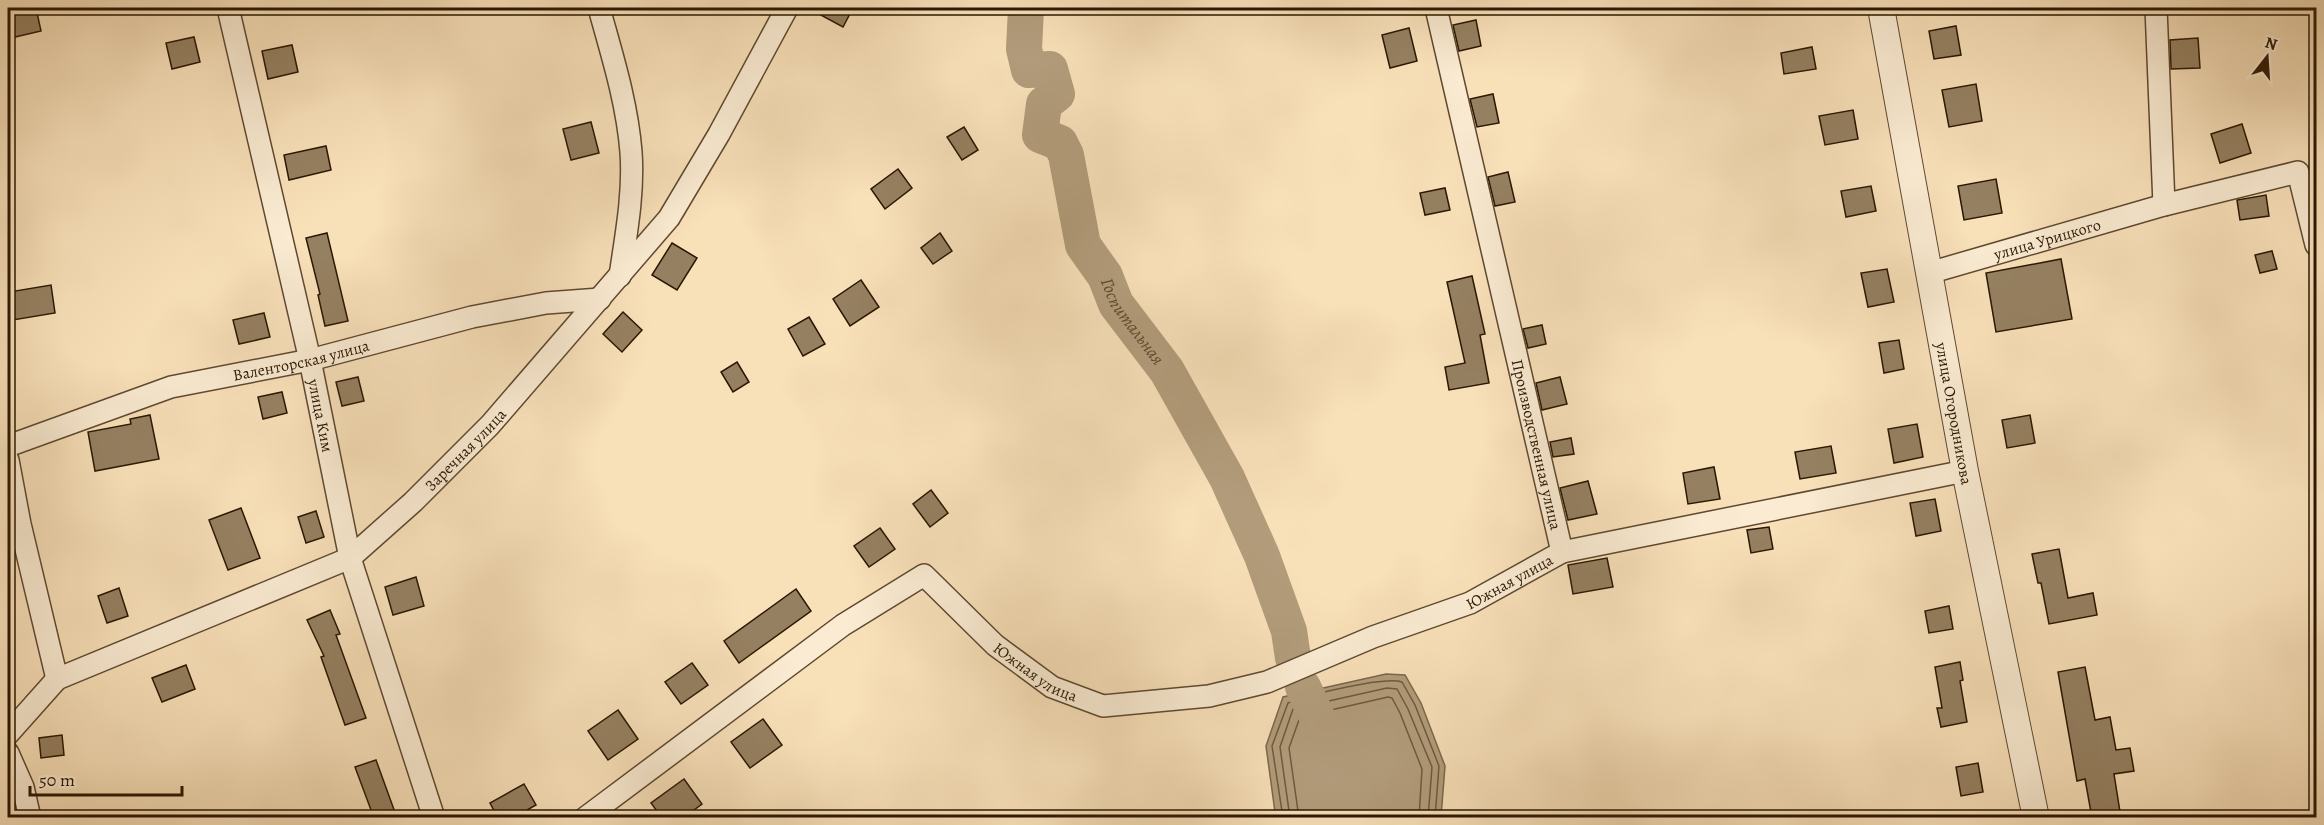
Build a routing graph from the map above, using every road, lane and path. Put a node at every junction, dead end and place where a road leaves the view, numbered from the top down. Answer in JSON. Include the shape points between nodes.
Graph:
{"nodes":[{"id":1,"x":228,"y":8,"type":"edge"},
{"id":2,"x":599,"y":8,"type":"edge"},
{"id":3,"x":787,"y":8,"type":"edge"},
{"id":4,"x":1436,"y":8,"type":"edge"},
{"id":5,"x":1881,"y":8,"type":"edge"},
{"id":6,"x":2156,"y":8,"type":"edge"},
{"id":7,"x":2164,"y":205,"type":"junction"},
{"id":8,"x":2316,"y":245,"type":"edge"},
{"id":9,"x":1929,"y":273,"type":"junction"},
{"id":10,"x":620,"y":276,"type":"junction"},
{"id":11,"x":600,"y":298,"type":"junction"},
{"id":12,"x":310,"y":360,"type":"junction"},
{"id":13,"x":8,"y":446,"type":"edge"},
{"id":14,"x":8,"y":460,"type":"edge"},
{"id":15,"x":1965,"y":471,"type":"junction"},
{"id":16,"x":1562,"y":552,"type":"junction"},
{"id":17,"x":350,"y":558,"type":"junction"},
{"id":18,"x":57,"y":679,"type":"junction"},
{"id":19,"x":8,"y":734,"type":"edge"},
{"id":20,"x":8,"y":753,"type":"edge"},
{"id":21,"x":30,"y":818,"type":"edge"},
{"id":22,"x":434,"y":818,"type":"edge"},
{"id":23,"x":585,"y":818,"type":"edge"},
{"id":24,"x":2036,"y":818,"type":"edge"}],
"edges":[{"from":1,"to":12,"type":"street","name":"улица Ким"},
{"from":2,"to":10,"type":"street","via":[[623,95],[631,152],[631,196]]},
{"from":3,"to":10,"type":"street","name":"Заречная улица","via":[[669,218]]},
{"from":4,"to":16,"type":"street","name":"Производственная улица"},
{"from":5,"to":9,"type":"street","name":"улица Огородникова"},
{"from":6,"to":7,"type":"street"},
{"from":7,"to":8,"type":"street","name":"улица Урицкого","via":[[2298,172]]},
{"from":7,"to":9,"type":"street","name":"улица Урицкого"},
{"from":9,"to":15,"type":"street","name":"улица Огородникова"},
{"from":10,"to":11,"type":"street","name":"Заречная улица"},
{"from":11,"to":12,"type":"street","name":"Валенторская улица","via":[[472,317]]},
{"from":11,"to":17,"type":"street","name":"Заречная улица","via":[[490,424],[413,502]]},
{"from":12,"to":13,"type":"street","name":"Валенторская улица","via":[[171,387]]},
{"from":12,"to":17,"type":"street","name":"улица Ким"},
{"from":14,"to":18,"type":"street"},
{"from":15,"to":16,"type":"street","name":"Производственная улица"},
{"from":15,"to":24,"type":"street","name":"улица Огородникова"},
{"from":16,"to":23,"type":"street","name":"Южная улица","via":[[1470,603],[1373,637],[1267,682],[1209,696],[1103,706],[1052,687],[995,645],[924,575],[843,625]]},
{"from":17,"to":18,"type":"street","name":"Заречная улица"},
{"from":17,"to":22,"type":"street","name":"улица Ким"},
{"from":18,"to":19,"type":"street","name":"Заречная улица"},
{"from":20,"to":21,"type":"street","via":[[23,787]]}]}
